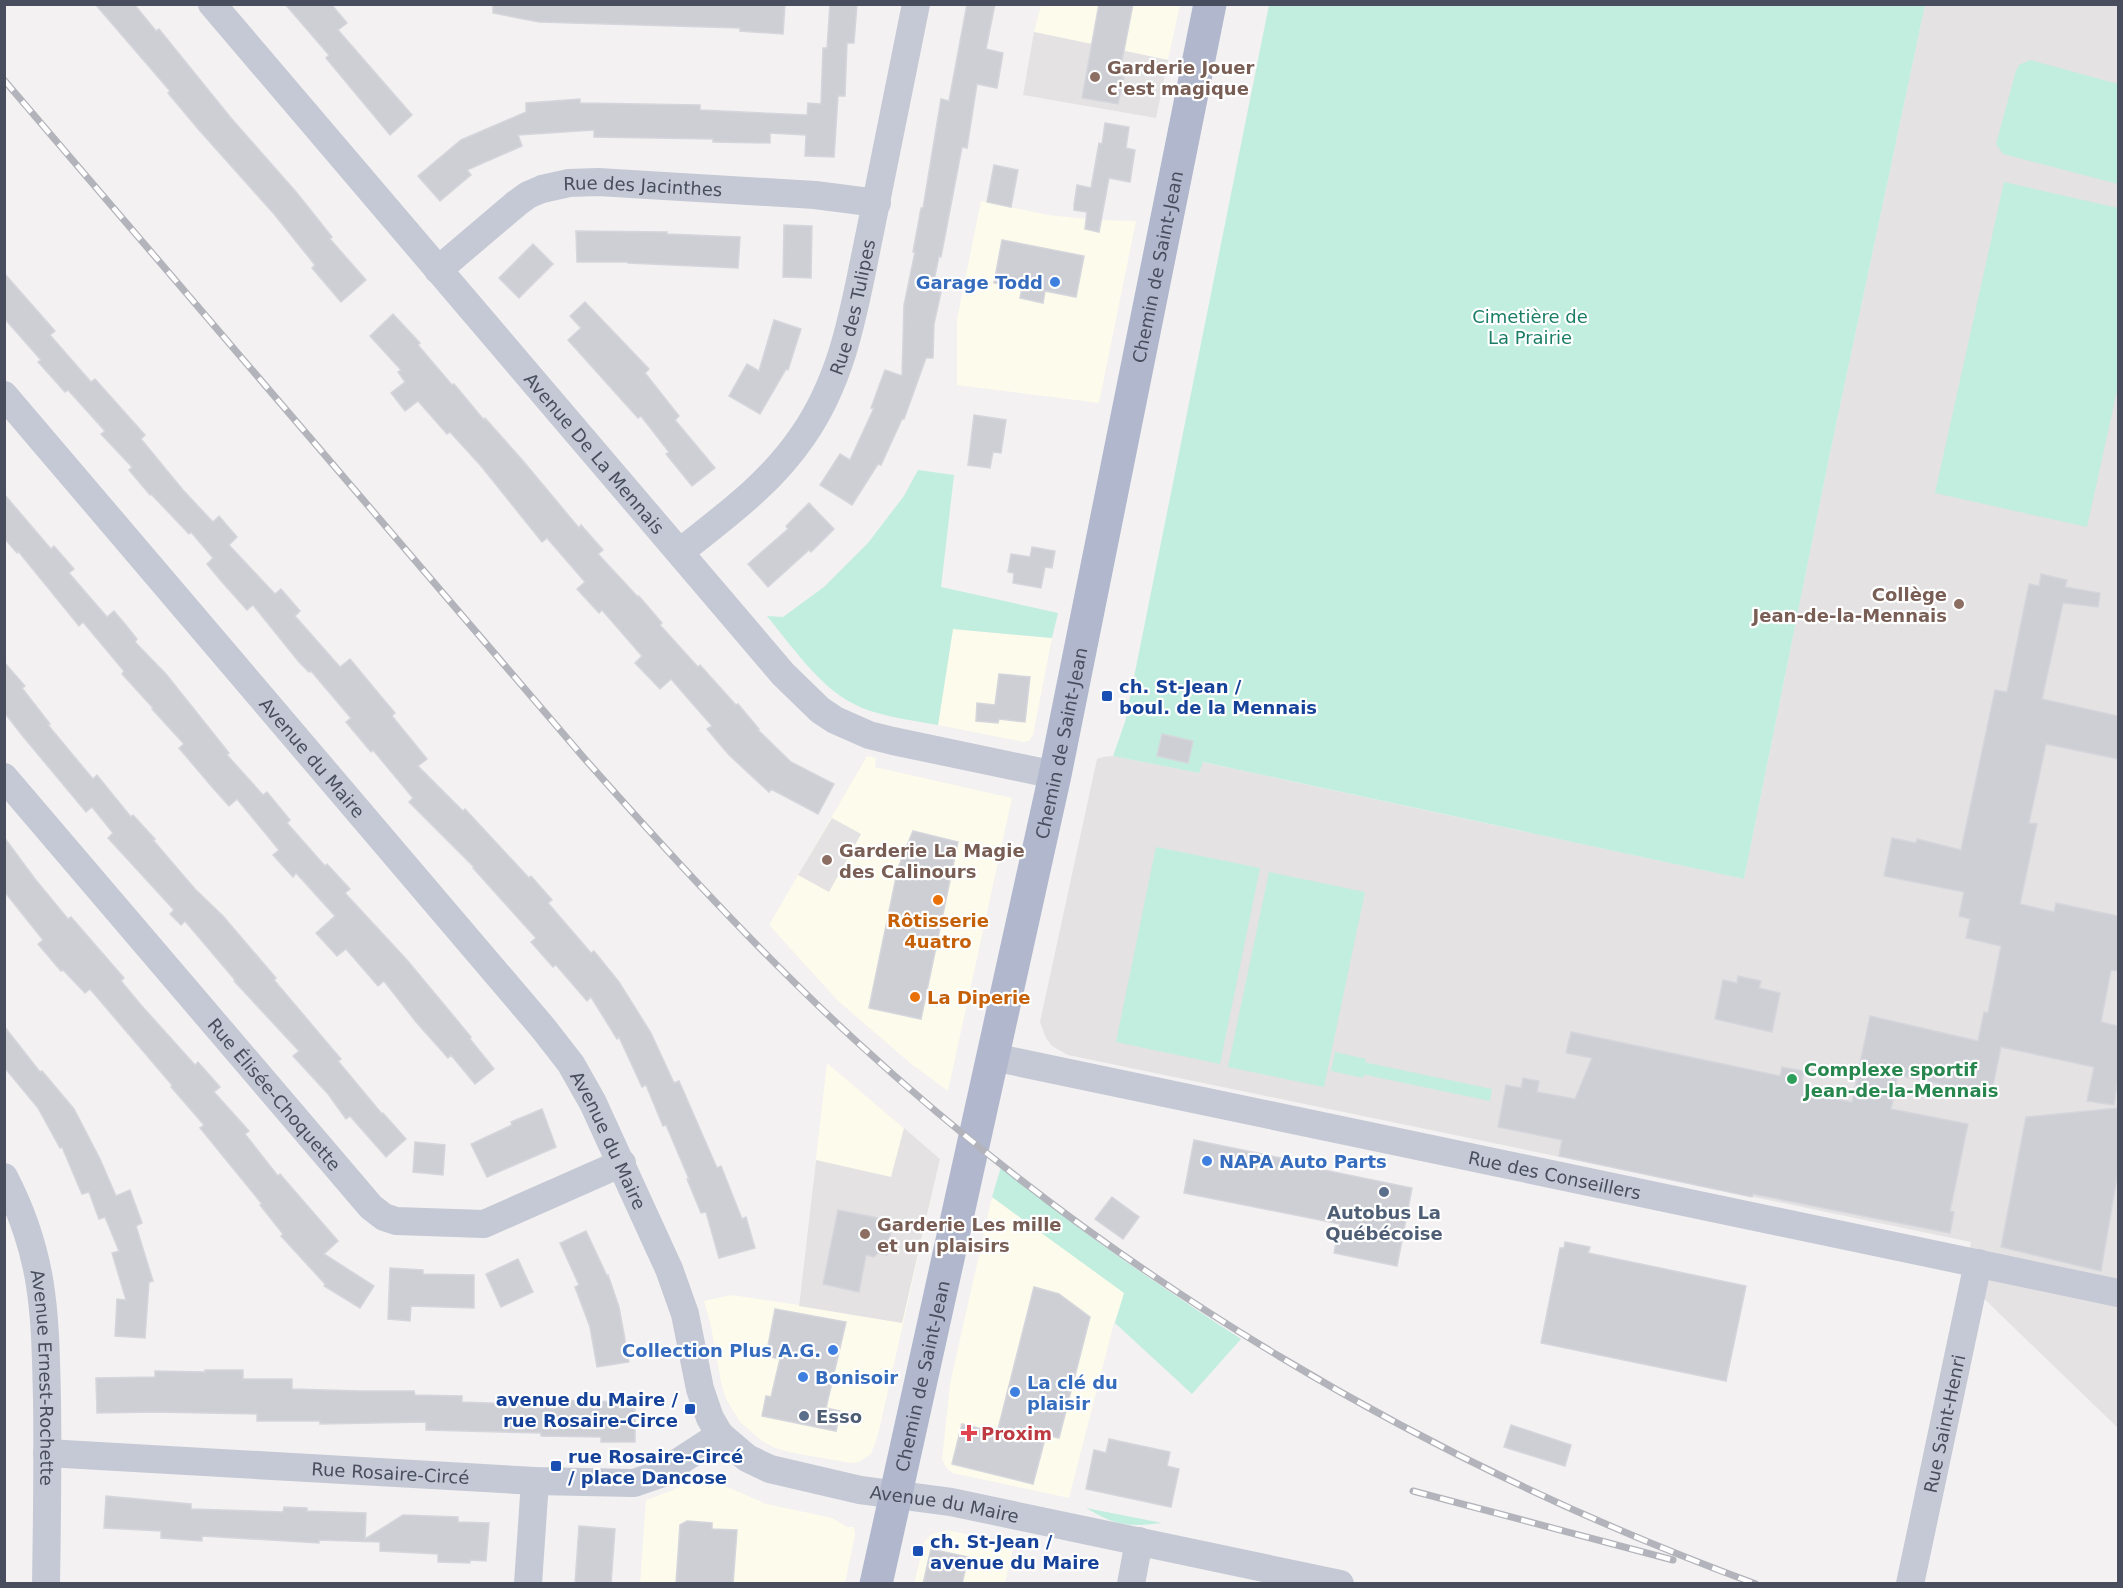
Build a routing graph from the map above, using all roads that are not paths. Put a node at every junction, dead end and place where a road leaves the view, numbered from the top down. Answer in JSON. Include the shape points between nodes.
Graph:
{"nodes":[{"id":1,"x":212,"y":4,"type":"edge"},
{"id":2,"x":916,"y":4,"type":"edge"},
{"id":3,"x":1210,"y":4,"type":"edge"},
{"id":4,"x":876,"y":203,"type":"junction"},
{"id":5,"x":438,"y":270,"type":"junction"},
{"id":6,"x":4,"y":395,"type":"edge"},
{"id":7,"x":680,"y":552,"type":"junction"},
{"id":8,"x":1055,"y":775,"type":"junction"},
{"id":9,"x":4,"y":777,"type":"edge"},
{"id":10,"x":993,"y":1057,"type":"junction"},
{"id":11,"x":622,"y":1163,"type":"junction"},
{"id":12,"x":4,"y":1177,"type":"edge"},
{"id":13,"x":1978,"y":1263,"type":"junction"},
{"id":14,"x":2118,"y":1293,"type":"edge"},
{"id":15,"x":720,"y":1435,"type":"junction"},
{"id":16,"x":47,"y":1453,"type":"junction"},
{"id":17,"x":535,"y":1480,"type":"junction"},
{"id":18,"x":896,"y":1495,"type":"junction"},
{"id":19,"x":1140,"y":1541,"type":"junction"},
{"id":20,"x":46,"y":1584,"type":"edge"},
{"id":21,"x":528,"y":1584,"type":"edge"},
{"id":22,"x":876,"y":1584,"type":"edge"},
{"id":23,"x":1131,"y":1584,"type":"edge"},
{"id":24,"x":1340,"y":1584,"type":"edge"},
{"id":25,"x":1910,"y":1584,"type":"edge"}],
"edges":[{"from":1,"to":5,"type":"street","name":"Avenue De La Mennais"},
{"from":2,"to":4,"type":"street","name":"Rue des Tulipes"},
{"from":3,"to":8,"type":"main road","name":"Chemin de Saint-Jean"},
{"from":4,"to":5,"type":"street","name":"Rue des Jacinthes","via":[[803,194],[569,183],[542,189],[517,203]]},
{"from":4,"to":7,"type":"street","name":"Rue des Tulipes","via":[[849,331],[825,400],[802,438],[769,477]]},
{"from":5,"to":7,"type":"street","name":"Avenue De La Mennais"},
{"from":6,"to":11,"type":"street","name":"Avenue du Maire","via":[[543,1028],[582,1082]]},
{"from":7,"to":8,"type":"street","name":"Avenue De La Mennais","via":[[783,674],[835,720],[892,741]]},
{"from":8,"to":10,"type":"main road","name":"Chemin de Saint-Jean"},
{"from":9,"to":11,"type":"street","name":"Rue Élisée-Choquette","via":[[378,1213],[396,1221],[484,1224]]},
{"from":10,"to":13,"type":"street","name":"Rue des Conseillers"},
{"from":10,"to":18,"type":"main road","name":"Chemin de Saint-Jean"},
{"from":11,"to":15,"type":"street","name":"Avenue du Maire","via":[[678,1290],[699,1389]]},
{"from":12,"to":16,"type":"street","name":"Avenue Ernest-Rochette","via":[[33,1246],[41,1284],[46,1338]]},
{"from":13,"to":14,"type":"street","name":"Rue des Conseillers"},
{"from":13,"to":25,"type":"street","name":"Rue Saint-Henri"},
{"from":15,"to":17,"type":"street","name":"Rue Rosaire-Circé","via":[[646,1481]]},
{"from":15,"to":18,"type":"street","name":"Avenue du Maire","via":[[747,1458],[770,1469]]},
{"from":16,"to":17,"type":"street","name":"Rue Rosaire-Circé"},
{"from":16,"to":20,"type":"street","name":"Avenue Ernest-Rochette"},
{"from":17,"to":21,"type":"street"},
{"from":18,"to":19,"type":"street","name":"Avenue du Maire","via":[[951,1502]]},
{"from":18,"to":22,"type":"main road","name":"Chemin de Saint-Jean"},
{"from":19,"to":23,"type":"street"},
{"from":19,"to":24,"type":"street","name":"Avenue du Maire"}]}
